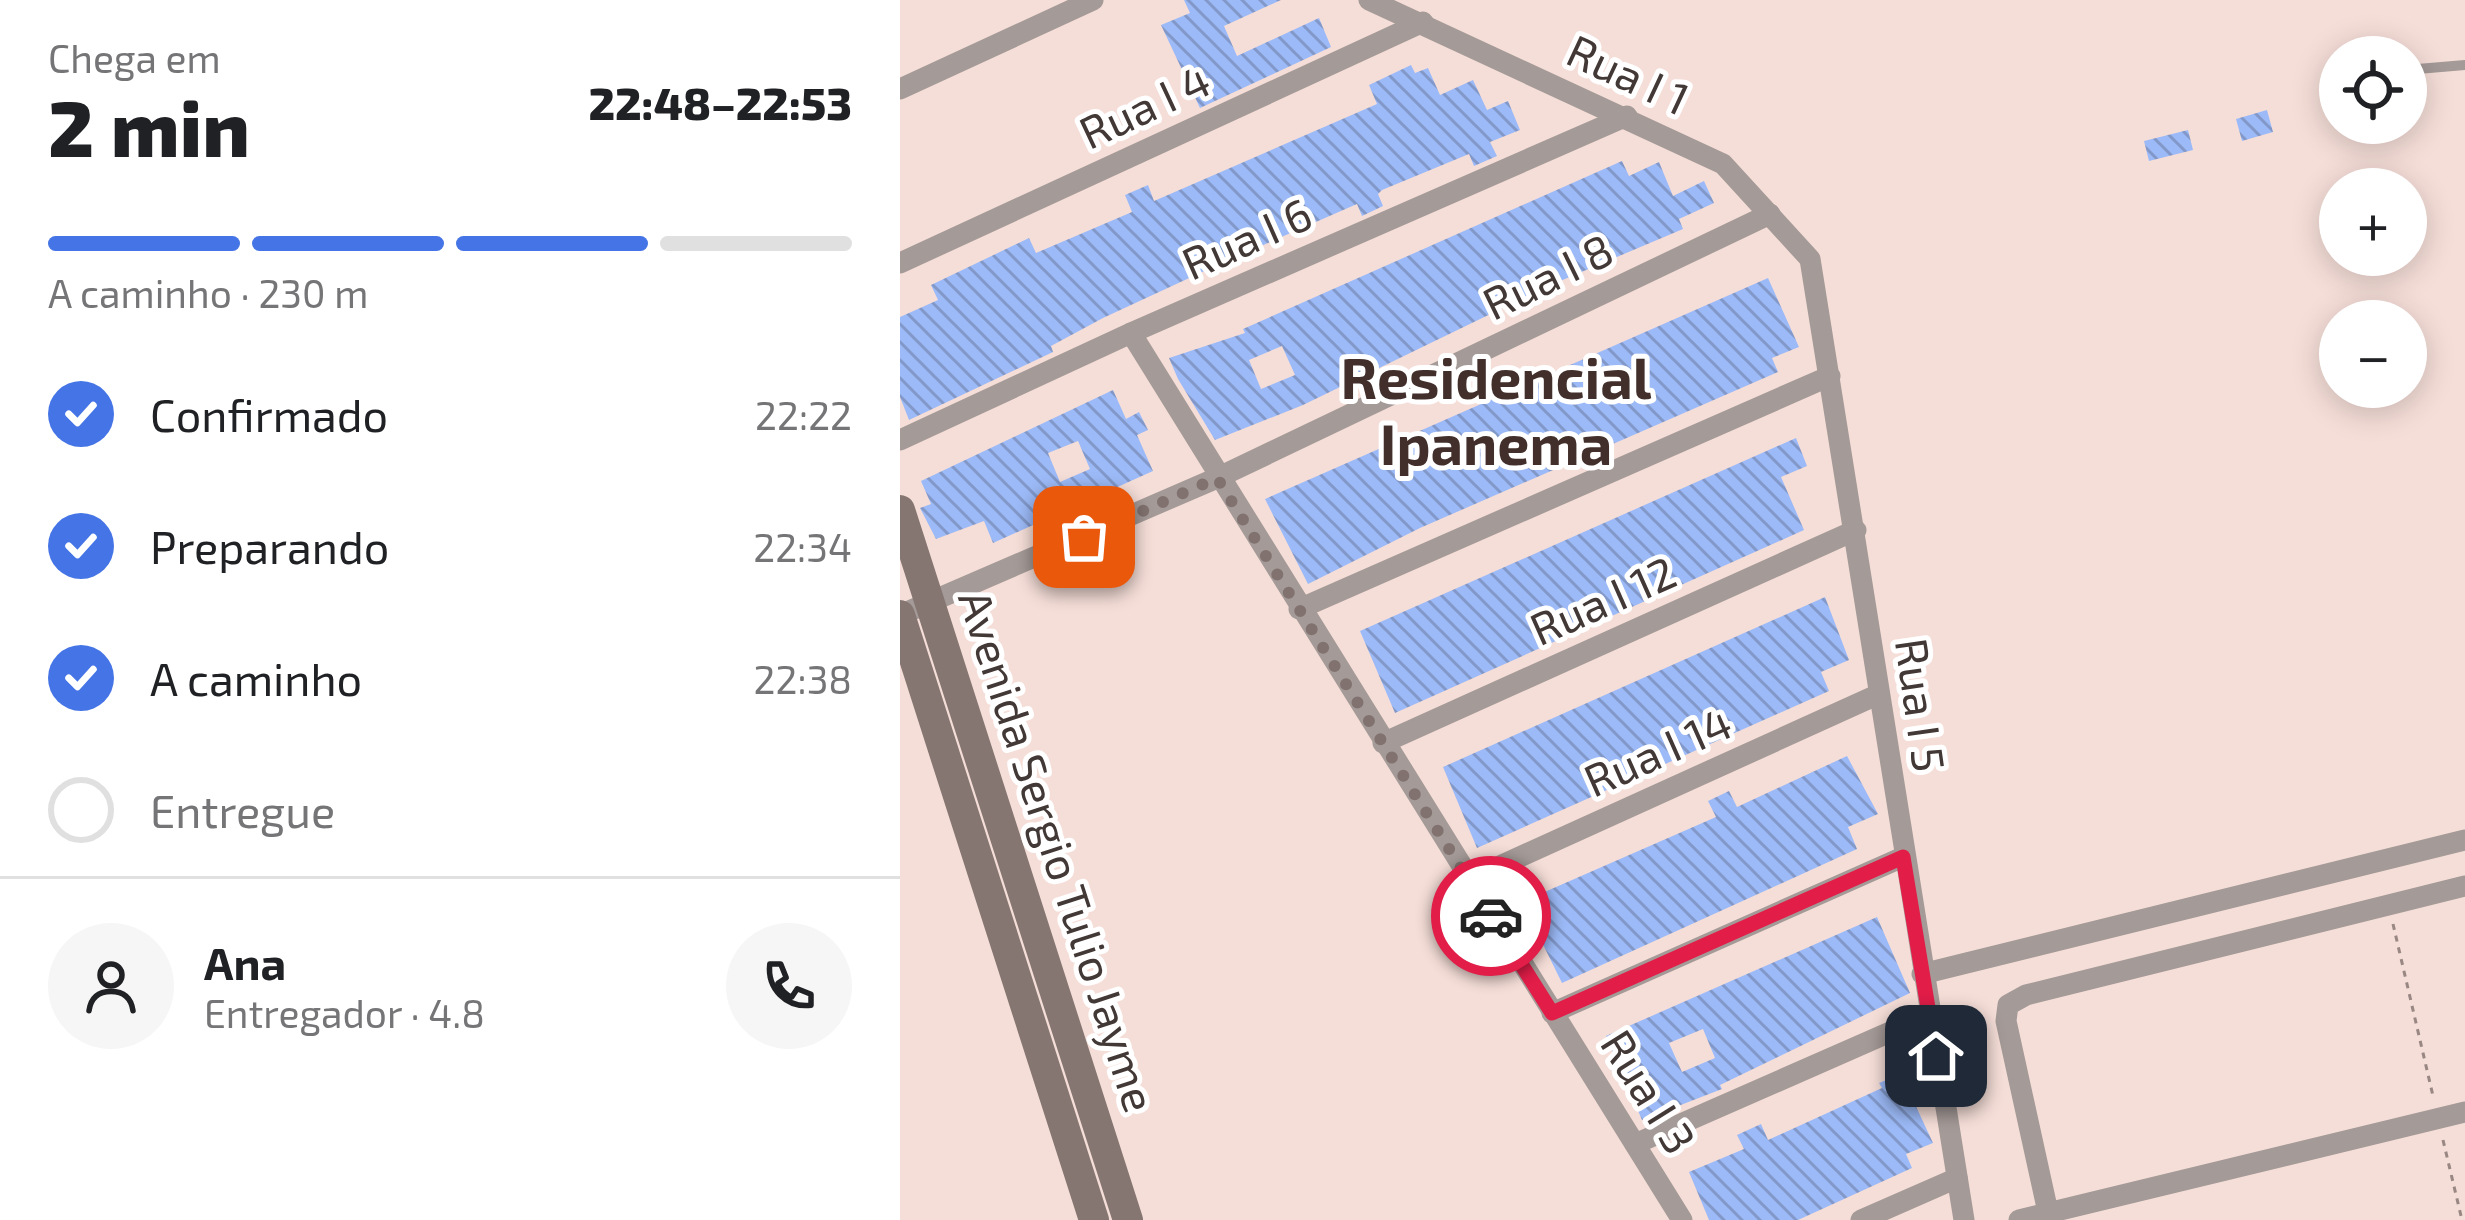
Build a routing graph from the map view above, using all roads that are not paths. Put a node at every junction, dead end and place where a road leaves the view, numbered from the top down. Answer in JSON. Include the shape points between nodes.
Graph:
{"nodes":[{"id":1,"x":1093,"y":0,"type":"edge"},
{"id":2,"x":1370,"y":0,"type":"edge"},
{"id":3,"x":1423,"y":22,"type":"junction"},
{"id":4,"x":2465,"y":65,"type":"edge"},
{"id":5,"x":2427,"y":68,"type":"edge"},
{"id":6,"x":900,"y":88,"type":"edge"},
{"id":7,"x":1628,"y":116,"type":"junction"},
{"id":8,"x":1770,"y":214,"type":"junction"},
{"id":9,"x":900,"y":263,"type":"edge"},
{"id":10,"x":1131,"y":333,"type":"junction"},
{"id":11,"x":1830,"y":376,"type":"junction"},
{"id":12,"x":900,"y":440,"type":"edge"},
{"id":13,"x":1217,"y":478,"type":"junction"},
{"id":14,"x":900,"y":510,"type":"edge"},
{"id":15,"x":1856,"y":530,"type":"junction"},
{"id":16,"x":931,"y":604,"type":"junction"},
{"id":17,"x":1298,"y":610,"type":"junction"},
{"id":18,"x":900,"y":615,"type":"edge"},
{"id":19,"x":1879,"y":694,"type":"junction"},
{"id":20,"x":1383,"y":743,"type":"junction"},
{"id":21,"x":2465,"y":840,"type":"edge"},
{"id":22,"x":1903,"y":857,"type":"junction"},
{"id":23,"x":1469,"y":880,"type":"junction"},
{"id":24,"x":2465,"y":886,"type":"edge"},
{"id":25,"x":1922,"y":974,"type":"junction"},
{"id":26,"x":1552,"y":1013,"type":"junction"},
{"id":27,"x":1928,"y":1016,"type":"junction"},
{"id":28,"x":2465,"y":1112,"type":"edge"},
{"id":29,"x":1635,"y":1144,"type":"junction"},
{"id":30,"x":1957,"y":1178,"type":"junction"},
{"id":31,"x":2048,"y":1212,"type":"junction"},
{"id":32,"x":1094,"y":1220,"type":"edge"},
{"id":33,"x":1128,"y":1220,"type":"edge"},
{"id":34,"x":1682,"y":1220,"type":"edge"},
{"id":35,"x":1861,"y":1220,"type":"edge"},
{"id":36,"x":1964,"y":1220,"type":"edge"},
{"id":37,"x":2019,"y":1220,"type":"edge"}],
"edges":[{"from":1,"to":6,"type":"street"},
{"from":2,"to":3,"type":"street","name":"Rua I 1"},
{"from":3,"to":7,"type":"street","name":"Rua I 1"},
{"from":3,"to":9,"type":"street","name":"Rua I 4"},
{"from":4,"to":5,"type":"lane"},
{"from":7,"to":8,"type":"street","name":"Rua I 1","via":[[1723,164]]},
{"from":7,"to":10,"type":"street","name":"Rua I 6"},
{"from":8,"to":11,"type":"street","name":"Rua I 5","via":[[1810,259]]},
{"from":8,"to":13,"type":"street","name":"Rua I 8"},
{"from":10,"to":12,"type":"street","name":"Rua I 6"},
{"from":10,"to":13,"type":"street","name":"Rua I 3"},
{"from":11,"to":15,"type":"street","name":"Rua I 5"},
{"from":11,"to":17,"type":"street"},
{"from":13,"to":16,"type":"street","name":"Rua I 8"},
{"from":13,"to":17,"type":"street","name":"Rua I 3"},
{"from":14,"to":16,"type":"street","name":"Avenida Sergio Tulio Jayme"},
{"from":15,"to":19,"type":"street","name":"Rua I 5"},
{"from":15,"to":20,"type":"street","name":"Rua I 12"},
{"from":16,"to":18,"type":"street","name":"Rua I 8"},
{"from":16,"to":33,"type":"street","name":"Avenida Sergio Tulio Jayme"},
{"from":17,"to":20,"type":"street","name":"Rua I 3"},
{"from":18,"to":32,"type":"street","name":"Avenida Sergio Tulio Jayme"},
{"from":19,"to":22,"type":"street","name":"Rua I 5"},
{"from":19,"to":23,"type":"street","name":"Rua I 14"},
{"from":20,"to":23,"type":"street","name":"Rua I 3"},
{"from":21,"to":25,"type":"street"},
{"from":22,"to":25,"type":"street","name":"Rua I 5"},
{"from":22,"to":26,"type":"street"},
{"from":23,"to":26,"type":"street","name":"Rua I 3"},
{"from":24,"to":31,"type":"street","via":[[2008,1005]]},
{"from":25,"to":27,"type":"street","name":"Rua I 5"},
{"from":26,"to":29,"type":"street","name":"Rua I 3"},
{"from":27,"to":29,"type":"street"},
{"from":27,"to":30,"type":"street","name":"Rua I 5"},
{"from":28,"to":31,"type":"street"},
{"from":29,"to":34,"type":"street","name":"Rua I 3"},
{"from":30,"to":35,"type":"street"},
{"from":30,"to":36,"type":"street","name":"Rua I 5"},
{"from":31,"to":37,"type":"street"}]}
